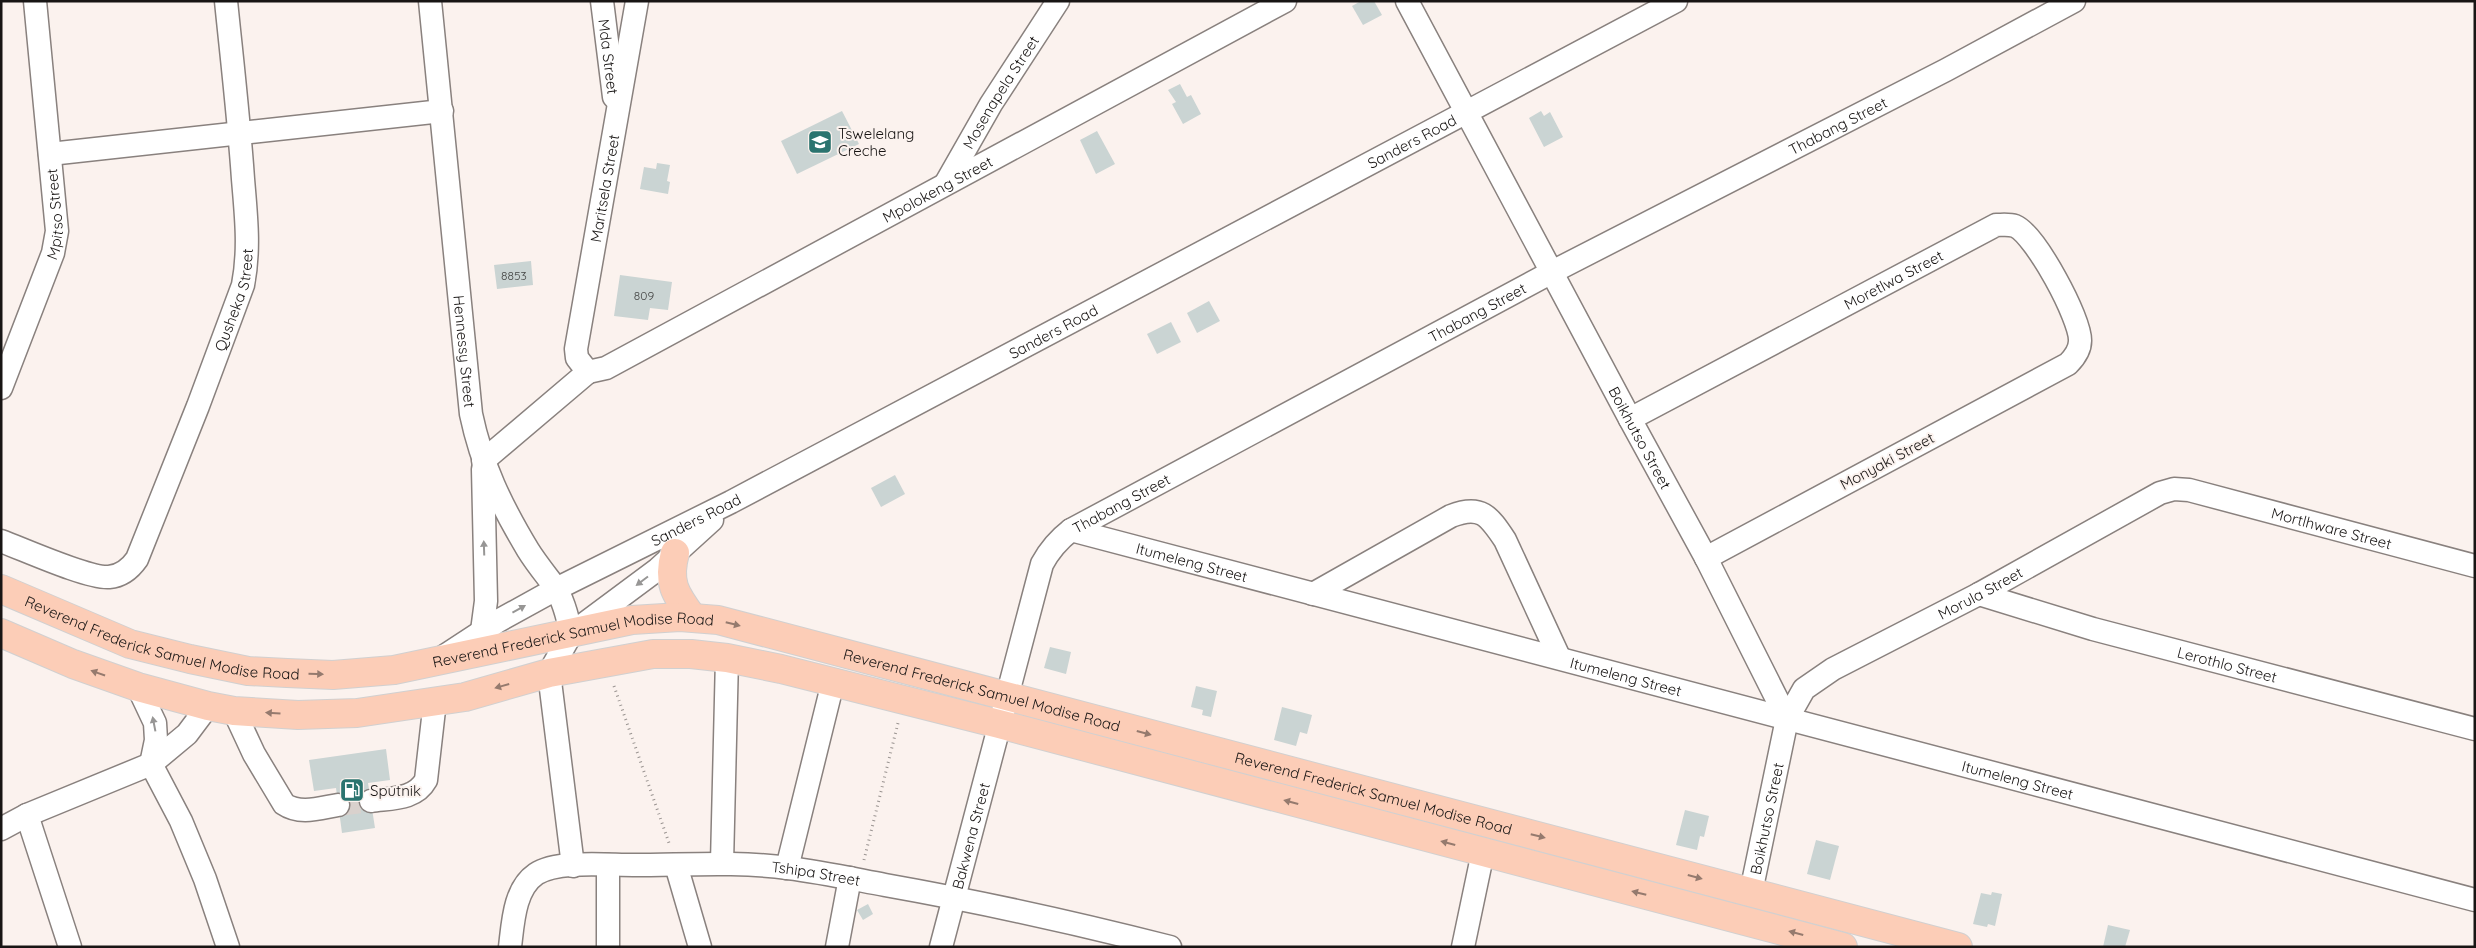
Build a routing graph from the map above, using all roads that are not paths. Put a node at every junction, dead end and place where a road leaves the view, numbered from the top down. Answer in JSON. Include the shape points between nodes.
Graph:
{"nodes":[{"id":1,"x":35,"y":1,"type":"edge"},
{"id":2,"x":226,"y":1,"type":"edge"},
{"id":3,"x":430,"y":1,"type":"edge"},
{"id":4,"x":602,"y":1,"type":"edge"},
{"id":5,"x":638,"y":1,"type":"edge"},
{"id":6,"x":1058,"y":1,"type":"edge"},
{"id":7,"x":1286,"y":1,"type":"edge"},
{"id":8,"x":1407,"y":1,"type":"edge"},
{"id":9,"x":1676,"y":1,"type":"edge"},
{"id":10,"x":2074,"y":1,"type":"edge"},
{"id":11,"x":442,"y":111,"type":"junction"},
{"id":12,"x":617,"y":112,"type":"junction"},
{"id":13,"x":1468,"y":112,"type":"junction"},
{"id":14,"x":240,"y":133,"type":"junction"},
{"id":15,"x":50,"y":154,"type":"junction"},
{"id":16,"x":946,"y":183,"type":"junction"},
{"id":17,"x":1552,"y":272,"type":"junction"},
{"id":18,"x":2068,"y":364,"type":"joint"},
{"id":19,"x":588,"y":372,"type":"junction"},
{"id":20,"x":1,"y":388,"type":"edge"},
{"id":21,"x":1630,"y":419,"type":"junction"},
{"id":22,"x":483,"y":461,"type":"junction"},
{"id":23,"x":2189,"y":490,"type":"joint"},
{"id":24,"x":731,"y":502,"type":"junction"},
{"id":25,"x":1071,"y":530,"type":"junction"},
{"id":26,"x":1,"y":541,"type":"edge"},
{"id":27,"x":675,"y":553,"type":"junction"},
{"id":28,"x":1706,"y":558,"type":"junction"},
{"id":29,"x":2475,"y":566,"type":"edge"},
{"id":30,"x":1,"y":589,"type":"edge"},
{"id":31,"x":556,"y":589,"type":"junction"},
{"id":32,"x":1313,"y":594,"type":"junction"},
{"id":33,"x":1979,"y":594,"type":"junction"},
{"id":34,"x":692,"y":617,"type":"junction"},
{"id":35,"x":482,"y":632,"type":"junction"},
{"id":36,"x":1,"y":633,"type":"edge"},
{"id":37,"x":572,"y":634,"type":"junction"},
{"id":38,"x":726,"y":658,"type":"junction"},
{"id":39,"x":1560,"y":658,"type":"junction"},
{"id":40,"x":434,"y":663,"type":"junction"},
{"id":41,"x":549,"y":673,"type":"junction"},
{"id":42,"x":834,"y":682,"type":"junction"},
{"id":43,"x":138,"y":687,"type":"junction"},
{"id":44,"x":1007,"y":695,"type":"junction"},
{"id":45,"x":435,"y":701,"type":"junction"},
{"id":46,"x":208,"y":706,"type":"junction"},
{"id":47,"x":234,"y":710,"type":"junction"},
{"id":48,"x":1787,"y":719,"type":"junction"},
{"id":49,"x":998,"y":724,"type":"junction"},
{"id":50,"x":2475,"y":729,"type":"edge"},
{"id":51,"x":152,"y":764,"type":"junction"},
{"id":52,"x":371,"y":801,"type":"tunnel mouth"},
{"id":53,"x":338,"y":805,"type":"tunnel mouth"},
{"id":54,"x":27,"y":815,"type":"junction"},
{"id":55,"x":1,"y":829,"type":"edge"},
{"id":56,"x":1483,"y":852,"type":"junction"},
{"id":57,"x":722,"y":863,"type":"junction"},
{"id":58,"x":608,"y":865,"type":"junction"},
{"id":59,"x":676,"y":865,"type":"junction"},
{"id":60,"x":573,"y":866,"type":"junction"},
{"id":61,"x":788,"y":868,"type":"junction"},
{"id":62,"x":855,"y":879,"type":"junction"},
{"id":63,"x":1750,"y":892,"type":"junction"},
{"id":64,"x":954,"y":897,"type":"junction"},
{"id":65,"x":2475,"y":900,"type":"edge"},
{"id":66,"x":70,"y":947,"type":"edge"},
{"id":67,"x":228,"y":947,"type":"edge"},
{"id":68,"x":510,"y":947,"type":"edge"},
{"id":69,"x":608,"y":947,"type":"edge"},
{"id":70,"x":700,"y":947,"type":"edge"},
{"id":71,"x":837,"y":947,"type":"edge"},
{"id":72,"x":941,"y":947,"type":"edge"},
{"id":73,"x":1170,"y":947,"type":"edge"},
{"id":74,"x":1463,"y":947,"type":"edge"},
{"id":75,"x":1843,"y":947,"type":"edge"},
{"id":76,"x":1958,"y":947,"type":"edge"}],
"edges":[{"from":1,"to":15,"type":"street","name":"Mpitso Street"},
{"from":2,"to":14,"type":"street","name":"Qusheka Street"},
{"from":3,"to":11,"type":"street","name":"Hennessy Street"},
{"from":4,"to":12,"type":"street","name":"Mda Street"},
{"from":5,"to":12,"type":"street","name":"Maritsela Street"},
{"from":6,"to":16,"type":"street","name":"Mosenapela Street","via":[[991,104]]},
{"from":7,"to":16,"type":"street","name":"Mpolokeng Street"},
{"from":8,"to":13,"type":"street","name":"Boikhutso Street"},
{"from":9,"to":13,"type":"street","name":"Sanders Road"},
{"from":10,"to":17,"type":"street","name":"Thabang Street"},
{"from":11,"to":14,"type":"street"},
{"from":11,"to":22,"type":"street","name":"Hennessy Street","via":[[472,414]]},
{"from":12,"to":19,"type":"street","name":"Maritsela Street","via":[[576,349],[577,358]]},
{"from":13,"to":17,"type":"street","name":"Boikhutso Street"},
{"from":13,"to":24,"type":"street","name":"Sanders Road"},
{"from":14,"to":15,"type":"street"},
{"from":14,"to":26,"type":"street","name":"Qusheka Street","via":[[248,244],[243,285],[137,559],[119,575],[108,578],[90,575]]},
{"from":15,"to":20,"type":"street","name":"Mpitso Street","via":[[58,217],[56,242]]},
{"from":16,"to":19,"type":"street","name":"Mpolokeng Street","via":[[606,368]]},
{"from":17,"to":21,"type":"street","name":"Boikhutso Street"},
{"from":17,"to":25,"type":"street","name":"Thabang Street"},
{"from":18,"to":21,"type":"street","name":"Moretlwa Street","via":[[2080,341],[2069,303],[2024,233],[2016,226],[1996,225]]},
{"from":18,"to":28,"type":"street","name":"Monyaki Street"},
{"from":19,"to":22,"type":"street"},
{"from":21,"to":28,"type":"street","name":"Boikhutso Street"},
{"from":22,"to":31,"type":"street","name":"Hennessy Street","via":[[529,552]]},
{"from":35,"to":22,"type":"street","one_way":true,"via":[[486,601]]},
{"from":23,"to":29,"type":"street","name":"Mortlhware Street"},
{"from":23,"to":33,"type":"street","name":"Morula Street","via":[[2174,489],[2160,493]]},
{"from":24,"to":27,"type":"street"},
{"from":24,"to":31,"type":"street","name":"Sanders Road"},
{"from":25,"to":32,"type":"street","name":"Itumeleng Street"},
{"from":25,"to":44,"type":"street","name":"Thabang Street","via":[[1049,550],[1042,564]]},
{"from":27,"to":34,"type":"main road","via":[[671,576],[673,585]]},
{"from":27,"to":37,"type":"street","one_way":true},
{"from":28,"to":48,"type":"street","name":"Boikhutso Street"},
{"from":30,"to":40,"type":"main road","name":"Reverend Frederick Samuel Modise Road","one_way":true,"via":[[130,644],[248,671],[362,674]]},
{"from":35,"to":31,"type":"street","name":"Sanders Road","one_way":true},
{"from":31,"to":37,"type":"street","name":"Hennessy Street"},
{"from":32,"to":39,"type":"street","name":"Itumeleng Street"},
{"from":32,"to":39,"type":"street","name":"Itumeleng Street","via":[[1451,516],[1466,511],[1480,512],[1505,540]]},
{"from":33,"to":48,"type":"street","name":"Morula Street","via":[[1812,682],[1804,689]]},
{"from":33,"to":50,"type":"street","name":"Lerothlo Street","via":[[2093,629]]},
{"from":34,"to":37,"type":"main road","name":"Reverend Frederick Samuel Modise Road","via":[[632,620]]},
{"from":34,"to":44,"type":"main road","name":"Reverend Frederick Samuel Modise Road","one_way":true,"via":[[718,620]]},
{"from":35,"to":40,"type":"street","name":"Sanders Road"},
{"from":43,"to":36,"type":"main road","name":"Reverend Frederick Samuel Modise Road","one_way":true},
{"from":37,"to":40,"type":"main road","name":"Reverend Frederick Samuel Modise Road"},
{"from":37,"to":41,"type":"street"},
{"from":38,"to":41,"type":"main road","name":"Reverend Frederick Samuel Modise Road","via":[[653,654]]},
{"from":38,"to":42,"type":"main road","name":"Reverend Frederick Samuel Modise Road"},
{"from":38,"to":57,"type":"street"},
{"from":39,"to":48,"type":"street","name":"Itumeleng Street"},
{"from":41,"to":45,"type":"main road","name":"Reverend Frederick Samuel Modise Road","one_way":true,"via":[[465,697]]},
{"from":41,"to":60,"type":"street"},
{"from":42,"to":49,"type":"main road","name":"Reverend Frederick Samuel Modise Road"},
{"from":42,"to":61,"type":"street"},
{"from":43,"to":46,"type":"main road","name":"Reverend Frederick Samuel Modise Road"},
{"from":51,"to":43,"type":"street","one_way":true,"via":[[155,723]]},
{"from":44,"to":49,"type":"street","name":"Thabang Street"},
{"from":44,"to":63,"type":"main road","name":"Reverend Frederick Samuel Modise Road","one_way":true,"via":[[1298,775]]},
{"from":45,"to":47,"type":"main road","name":"Reverend Frederick Samuel Modise Road","one_way":true,"via":[[357,713],[298,715]]},
{"from":45,"to":52,"type":"street","via":[[426,780],[422,787],[411,795]]},
{"from":46,"to":47,"type":"main road","name":"Reverend Frederick Samuel Modise Road"},
{"from":46,"to":51,"type":"street","via":[[186,734]]},
{"from":47,"to":53,"type":"street","via":[[254,754],[284,804],[300,810]]},
{"from":48,"to":63,"type":"street","name":"Boikhutso Street"},
{"from":48,"to":65,"type":"street","name":"Itumeleng Street"},
{"from":56,"to":49,"type":"main road","name":"Reverend Frederick Samuel Modise Road","one_way":true},
{"from":49,"to":64,"type":"street","name":"Bakwena Street"},
{"from":51,"to":54,"type":"street"},
{"from":51,"to":67,"type":"street","via":[[188,838]]},
{"from":54,"to":55,"type":"street"},
{"from":54,"to":66,"type":"street"},
{"from":56,"to":74,"type":"street"},
{"from":75,"to":56,"type":"main road","name":"Reverend Frederick Samuel Modise Road","one_way":true},
{"from":57,"to":59,"type":"street","name":"Tshipa Street"},
{"from":57,"to":61,"type":"street","name":"Tshipa Street"},
{"from":58,"to":59,"type":"street","name":"Tshipa Street"},
{"from":58,"to":60,"type":"street","name":"Tshipa Street"},
{"from":58,"to":69,"type":"street"},
{"from":59,"to":70,"type":"street"},
{"from":60,"to":68,"type":"street","name":"Tshipa Street","via":[[546,869],[524,886],[514,913]]},
{"from":61,"to":62,"type":"street","name":"Tshipa Street"},
{"from":62,"to":64,"type":"street","name":"Tshipa Street"},
{"from":62,"to":71,"type":"street"},
{"from":63,"to":76,"type":"main road","name":"Reverend Frederick Samuel Modise Road"},
{"from":64,"to":72,"type":"street","name":"Bakwena Street"},
{"from":64,"to":73,"type":"street","name":"Tshipa Street"}]}
